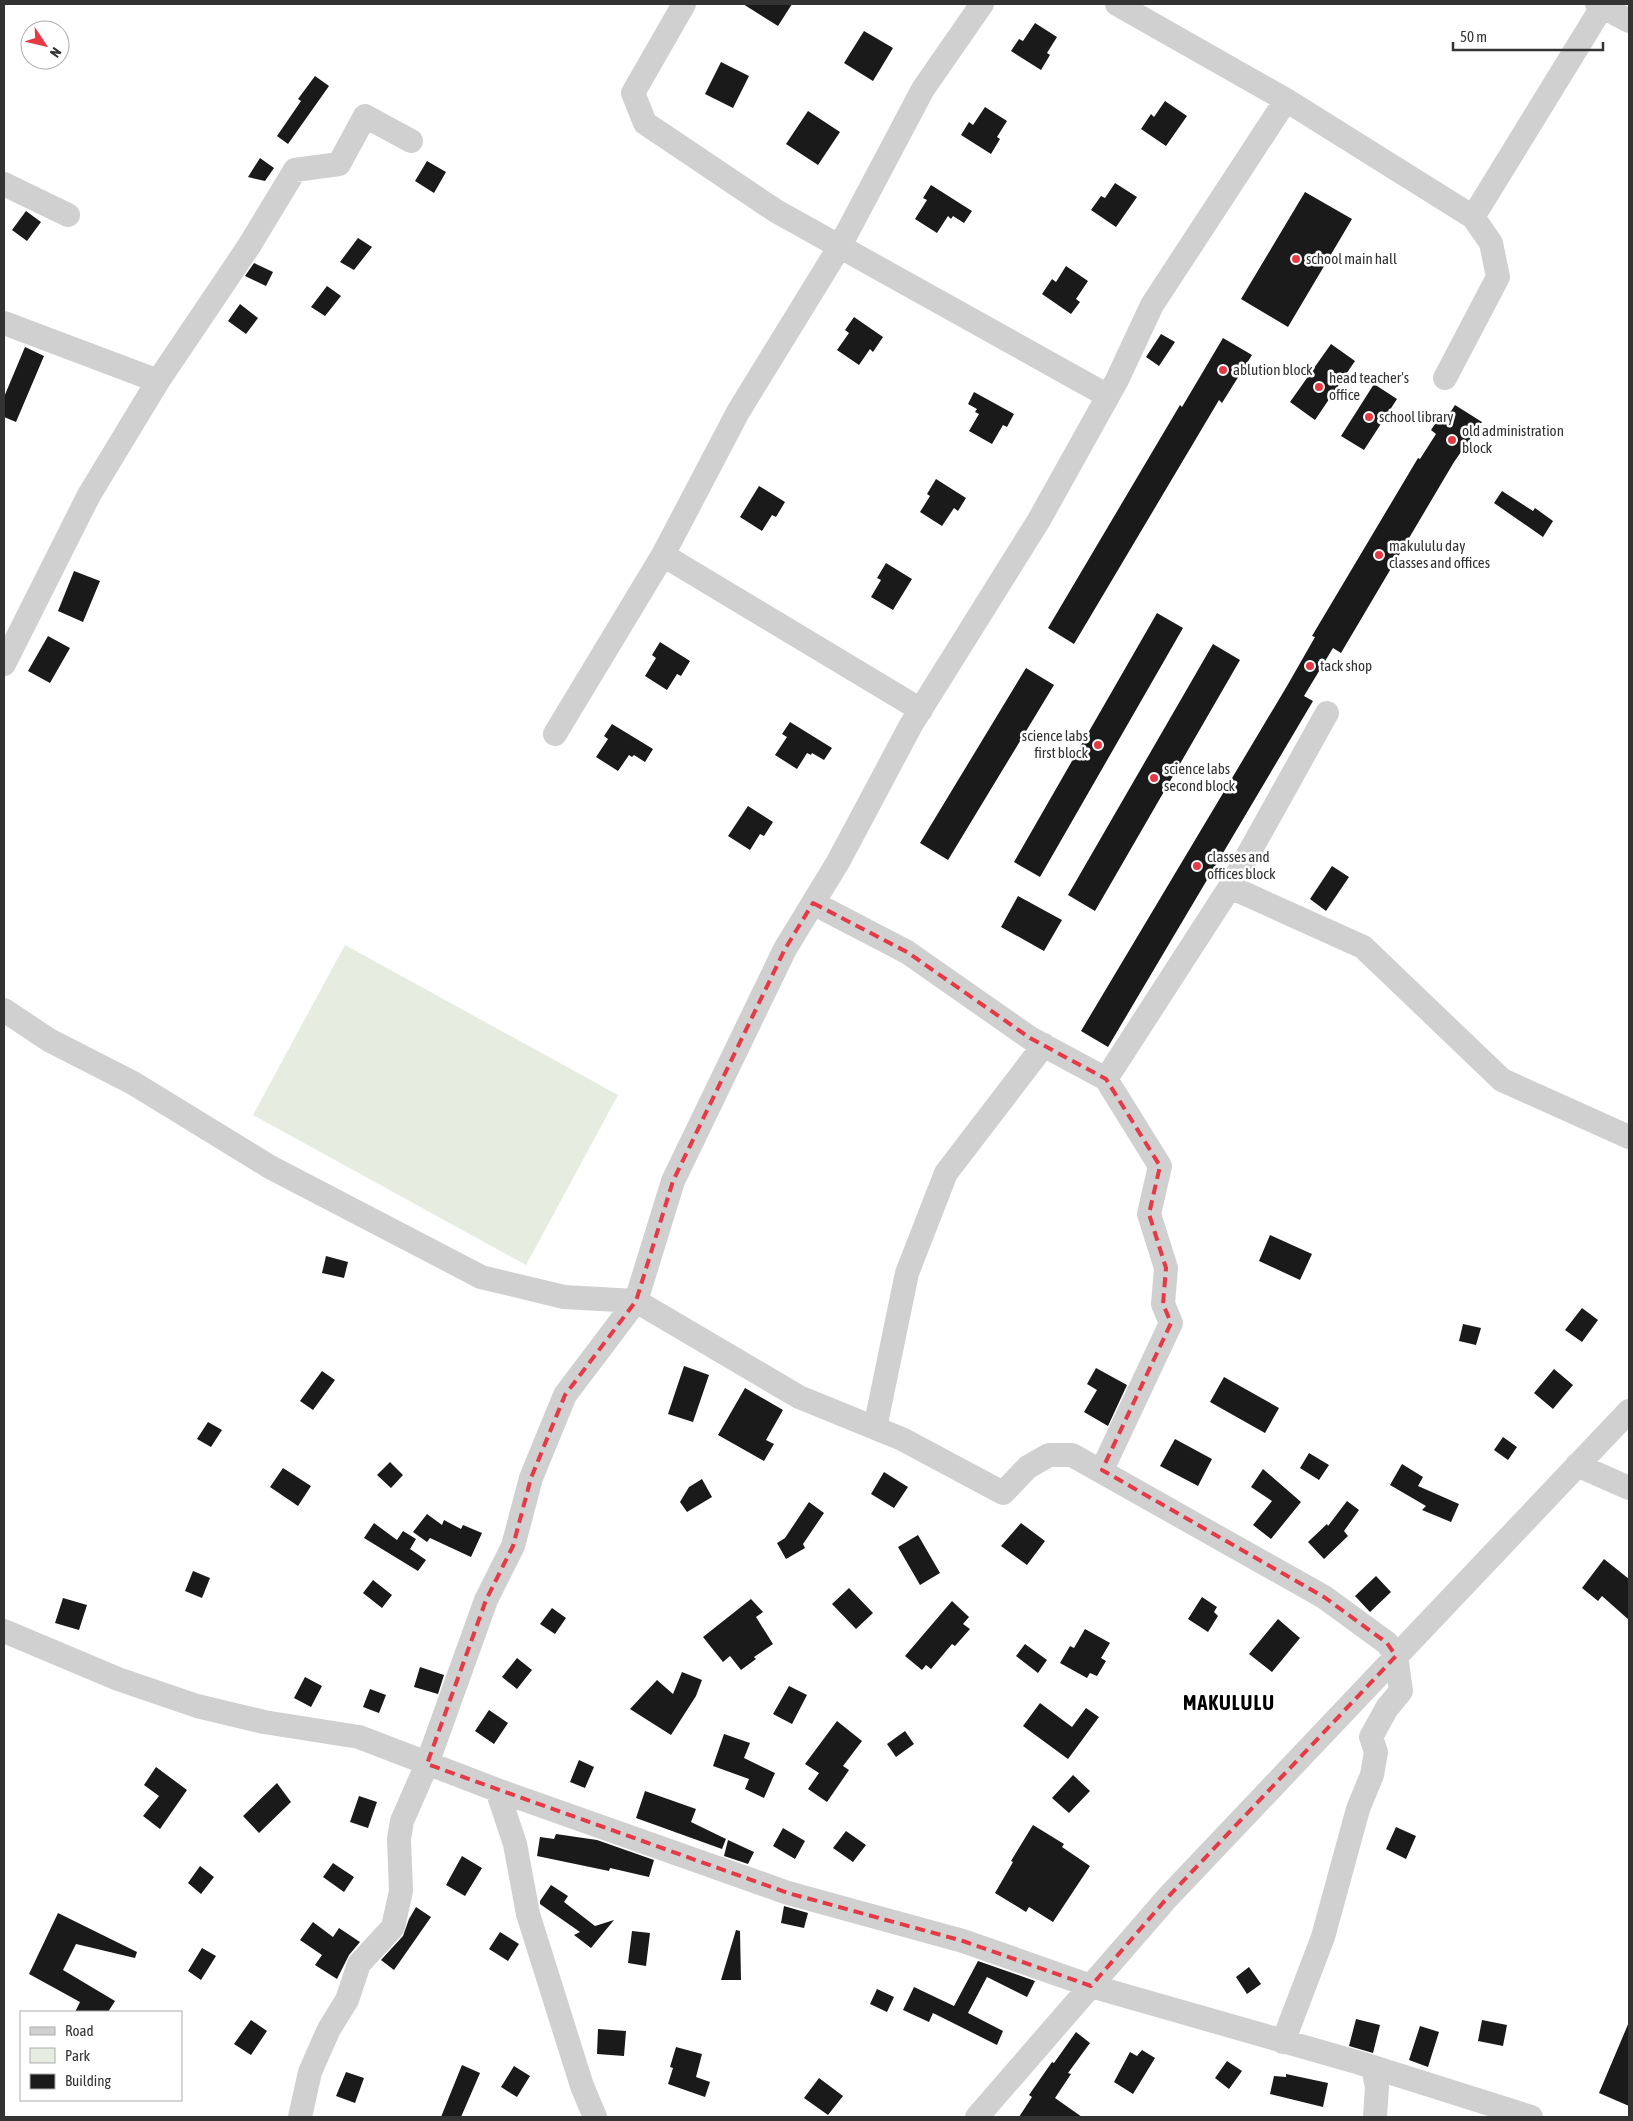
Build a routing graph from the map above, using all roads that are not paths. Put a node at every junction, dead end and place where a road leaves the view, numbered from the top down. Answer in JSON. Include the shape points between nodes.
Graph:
{"nodes":[{"id":1,"x":684,"y":4,"type":"edge"},
{"id":2,"x":982,"y":4,"type":"edge"},
{"id":3,"x":1117,"y":4,"type":"edge"},
{"id":4,"x":1600,"y":5,"type":"edge"},
{"id":5,"x":1629,"y":21,"type":"edge"},
{"id":6,"x":1286,"y":100,"type":"junction"},
{"id":7,"x":411,"y":141,"type":"dead end"},
{"id":8,"x":4,"y":184,"type":"edge"},
{"id":9,"x":68,"y":215,"type":"dead end"},
{"id":10,"x":1472,"y":217,"type":"junction"},
{"id":11,"x":840,"y":246,"type":"junction"},
{"id":12,"x":4,"y":323,"type":"edge"},
{"id":13,"x":1445,"y":378,"type":"dead end"},
{"id":14,"x":158,"y":381,"type":"junction"},
{"id":15,"x":1108,"y":396,"type":"junction"},
{"id":16,"x":663,"y":555,"type":"junction"},
{"id":17,"x":4,"y":664,"type":"edge"},
{"id":18,"x":921,"y":710,"type":"junction"},
{"id":19,"x":1327,"y":713,"type":"dead end"},
{"id":20,"x":555,"y":734,"type":"dead end"},
{"id":21,"x":1230,"y":888,"type":"junction"},
{"id":22,"x":813,"y":903,"type":"junction"},
{"id":23,"x":4,"y":1010,"type":"edge"},
{"id":24,"x":1044,"y":1045,"type":"junction"},
{"id":25,"x":1106,"y":1079,"type":"junction"},
{"id":26,"x":1629,"y":1137,"type":"edge"},
{"id":27,"x":636,"y":1301,"type":"junction"},
{"id":28,"x":1629,"y":1412,"type":"edge"},
{"id":29,"x":875,"y":1428,"type":"junction"},
{"id":30,"x":1578,"y":1465,"type":"junction"},
{"id":31,"x":1102,"y":1470,"type":"junction"},
{"id":32,"x":1629,"y":1488,"type":"edge"},
{"id":33,"x":4,"y":1630,"type":"edge"},
{"id":34,"x":1396,"y":1656,"type":"junction"},
{"id":35,"x":427,"y":1764,"type":"junction"},
{"id":36,"x":497,"y":1790,"type":"junction"},
{"id":37,"x":1091,"y":1986,"type":"junction"},
{"id":38,"x":1283,"y":2042,"type":"junction"},
{"id":39,"x":1374,"y":2068,"type":"junction"},
{"id":40,"x":300,"y":2117,"type":"edge"},
{"id":41,"x":595,"y":2117,"type":"edge"},
{"id":42,"x":977,"y":2117,"type":"edge"},
{"id":43,"x":1374,"y":2117,"type":"edge"},
{"id":44,"x":1531,"y":2117,"type":"edge"}],
"edges":[{"from":1,"to":11,"type":"street","via":[[633,93],[645,123],[776,211]]},
{"from":2,"to":11,"type":"street","via":[[923,89]]},
{"from":3,"to":6,"type":"street"},
{"from":4,"to":5,"type":"street"},
{"from":4,"to":10,"type":"street"},
{"from":6,"to":10,"type":"street"},
{"from":6,"to":15,"type":"street","via":[[1152,305]]},
{"from":7,"to":14,"type":"street","via":[[365,116],[339,164],[295,170],[249,246]]},
{"from":8,"to":9,"type":"street"},
{"from":10,"to":13,"type":"street","via":[[1491,243],[1498,277]]},
{"from":11,"to":15,"type":"street"},
{"from":11,"to":16,"type":"street","via":[[738,412]]},
{"from":12,"to":14,"type":"street"},
{"from":14,"to":17,"type":"street","via":[[89,495]]},
{"from":15,"to":18,"type":"street","via":[[1039,520]]},
{"from":16,"to":18,"type":"street"},
{"from":16,"to":20,"type":"street"},
{"from":18,"to":22,"type":"street"},
{"from":19,"to":21,"type":"street"},
{"from":21,"to":25,"type":"street"},
{"from":21,"to":26,"type":"street","via":[[1363,947],[1502,1080]]},
{"from":22,"to":24,"type":"street","via":[[907,952]]},
{"from":22,"to":27,"type":"street","via":[[785,949],[673,1181]]},
{"from":23,"to":27,"type":"street","via":[[49,1040],[133,1083],[270,1167],[481,1278],[564,1297]]},
{"from":24,"to":25,"type":"street"},
{"from":24,"to":29,"type":"street","via":[[946,1173],[907,1273]]},
{"from":25,"to":31,"type":"street","via":[[1160,1166],[1149,1214],[1166,1268],[1163,1304],[1171,1323]]},
{"from":27,"to":29,"type":"street","via":[[799,1397]]},
{"from":27,"to":35,"type":"street","via":[[565,1395],[532,1478],[512,1546],[486,1600]]},
{"from":28,"to":30,"type":"street"},
{"from":29,"to":31,"type":"street","via":[[1003,1493],[1028,1467],[1049,1455],[1072,1455]]},
{"from":30,"to":32,"type":"street"},
{"from":30,"to":34,"type":"street"},
{"from":31,"to":34,"type":"street","via":[[1324,1597],[1387,1643]]},
{"from":33,"to":35,"type":"street","via":[[118,1678],[197,1706],[264,1722],[359,1737]]},
{"from":34,"to":37,"type":"street","via":[[1168,1898]]},
{"from":34,"to":38,"type":"street","via":[[1401,1690],[1371,1736],[1376,1752],[1372,1775],[1358,1809],[1324,1937]]},
{"from":35,"to":36,"type":"street"},
{"from":35,"to":40,"type":"street","via":[[402,1820],[401,1891],[393,1926],[359,1964],[347,2000],[329,2029],[310,2072]]},
{"from":36,"to":37,"type":"street","via":[[788,1893],[963,1941]]},
{"from":36,"to":41,"type":"street","via":[[515,1844],[528,1914],[582,2086]]},
{"from":37,"to":38,"type":"street"},
{"from":37,"to":42,"type":"street"},
{"from":38,"to":39,"type":"street"},
{"from":39,"to":43,"type":"street"},
{"from":39,"to":44,"type":"street"}]}
